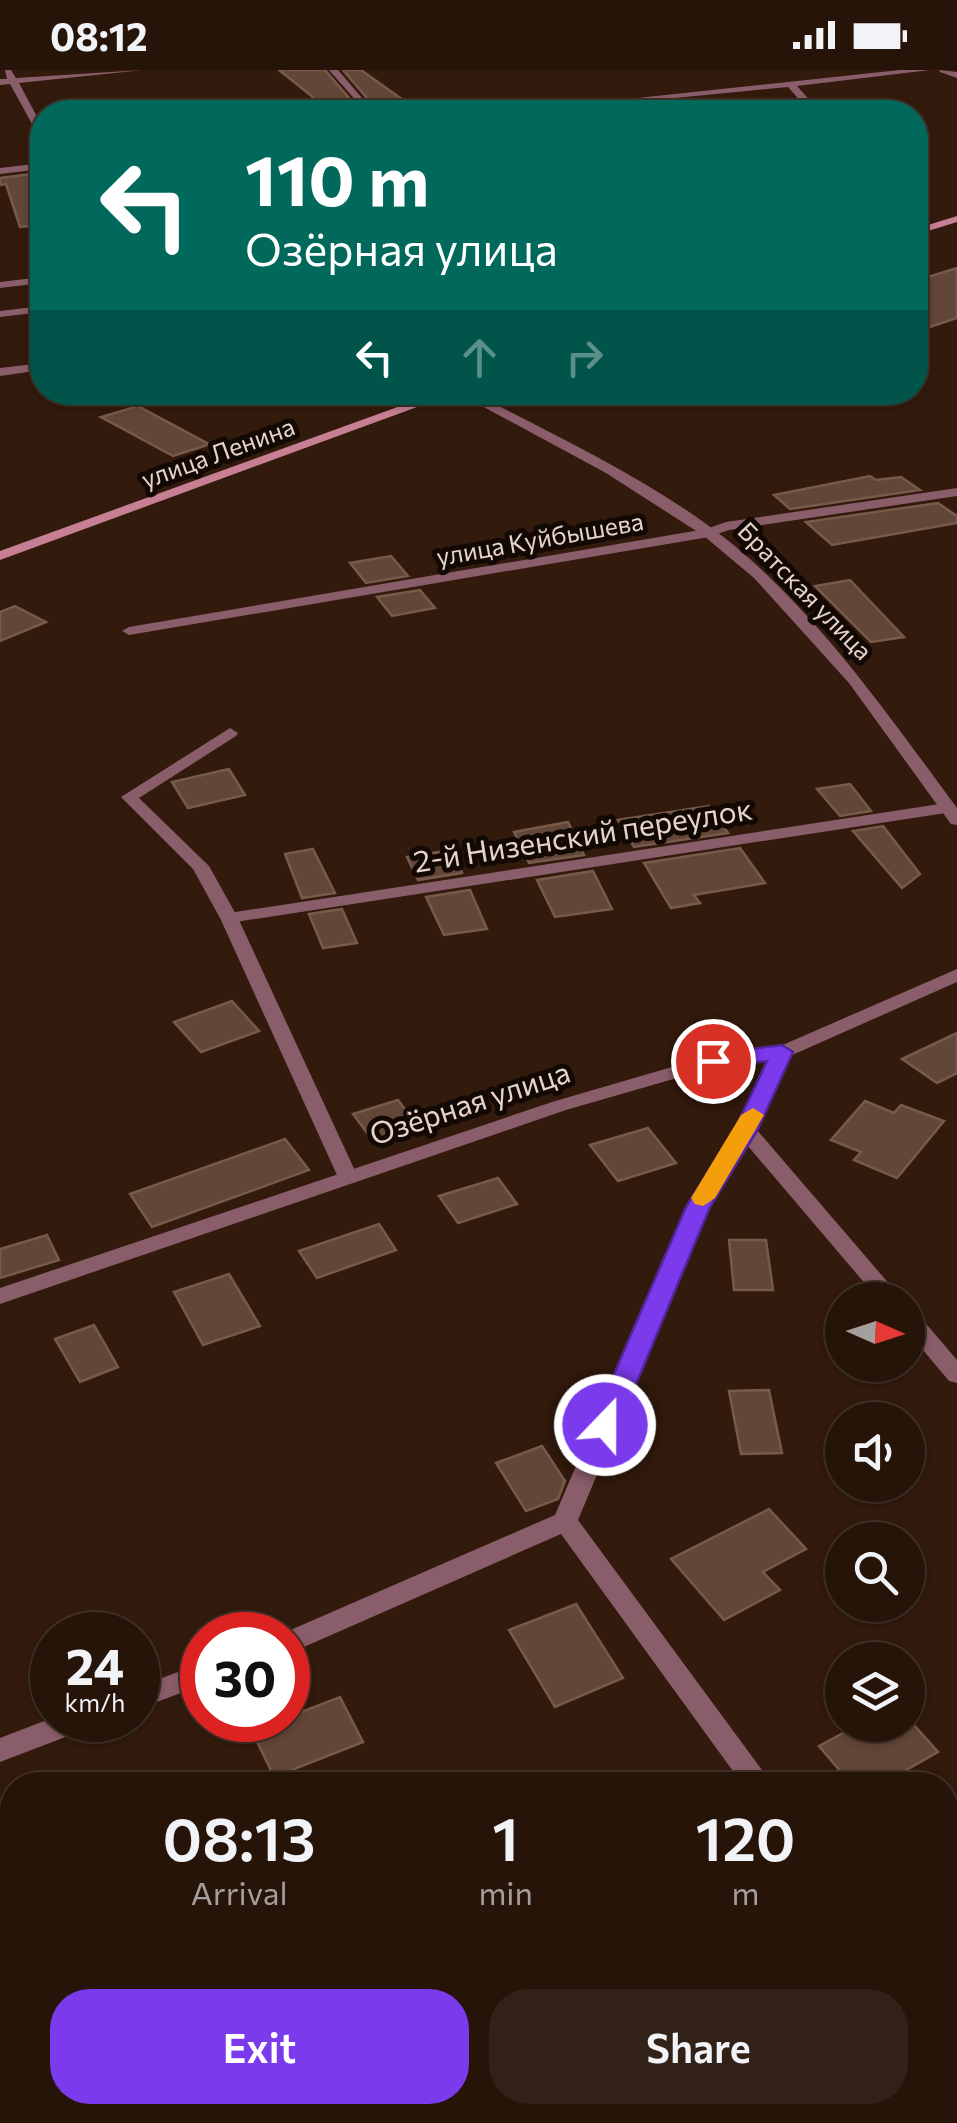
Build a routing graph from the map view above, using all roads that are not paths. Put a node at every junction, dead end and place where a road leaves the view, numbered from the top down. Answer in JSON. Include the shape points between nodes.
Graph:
{"nodes":[{"id":1,"x":7,"y":70,"type":"edge"},
{"id":2,"x":139,"y":70,"type":"edge"},
{"id":3,"x":333,"y":70,"type":"edge"},
{"id":4,"x":926,"y":70,"type":"edge"},
{"id":5,"x":943,"y":70,"type":"edge"},
{"id":6,"x":957,"y":75,"type":"edge"},
{"id":7,"x":13,"y":81,"type":"junction"},
{"id":8,"x":0,"y":82,"type":"edge"},
{"id":9,"x":791,"y":84,"type":"junction"},
{"id":10,"x":359,"y":100,"type":"edge"},
{"id":11,"x":631,"y":100,"type":"edge"},
{"id":12,"x":805,"y":100,"type":"edge"},
{"id":13,"x":30,"y":111,"type":"edge"},
{"id":14,"x":30,"y":167,"type":"edge"},
{"id":15,"x":0,"y":171,"type":"edge"},
{"id":16,"x":957,"y":219,"type":"edge"},
{"id":17,"x":928,"y":228,"type":"edge"},
{"id":18,"x":30,"y":281,"type":"edge"},
{"id":19,"x":0,"y":284,"type":"edge"},
{"id":20,"x":30,"y":310,"type":"edge"},
{"id":21,"x":0,"y":314,"type":"edge"},
{"id":22,"x":30,"y":368,"type":"edge"},
{"id":23,"x":0,"y":372,"type":"edge"},
{"id":24,"x":416,"y":405,"type":"edge"},
{"id":25,"x":487,"y":405,"type":"edge"},
{"id":26,"x":957,"y":492,"type":"edge"},
{"id":27,"x":710,"y":532,"type":"junction"},
{"id":28,"x":0,"y":556,"type":"edge"},
{"id":29,"x":129,"y":631,"type":"dead end"},
{"id":30,"x":230,"y":733,"type":"dead end"},
{"id":31,"x":951,"y":814,"type":"edge"},
{"id":32,"x":229,"y":918,"type":"junction"},
{"id":33,"x":957,"y":976,"type":"edge"},
{"id":34,"x":782,"y":1052,"type":"junction"},
{"id":35,"x":746,"y":1131,"type":"junction"},
{"id":36,"x":347,"y":1175,"type":"junction"},
{"id":37,"x":876,"y":1282,"type":"edge"},
{"id":38,"x":0,"y":1296,"type":"edge"},
{"id":39,"x":925,"y":1338,"type":"edge"},
{"id":40,"x":957,"y":1375,"type":"edge"},
{"id":41,"x":565,"y":1521,"type":"junction"},
{"id":42,"x":310,"y":1632,"type":"edge"},
{"id":43,"x":30,"y":1739,"type":"edge"},
{"id":44,"x":0,"y":1750,"type":"edge"},
{"id":45,"x":749,"y":1772,"type":"edge"}],
"edges":[{"from":1,"to":7,"type":"street"},
{"from":2,"to":7,"type":"street"},
{"from":3,"to":10,"type":"street"},
{"from":4,"to":9,"type":"street"},
{"from":5,"to":6,"type":"street"},
{"from":7,"to":8,"type":"street"},
{"from":7,"to":13,"type":"street"},
{"from":9,"to":11,"type":"street"},
{"from":9,"to":12,"type":"street"},
{"from":14,"to":15,"type":"street"},
{"from":16,"to":17,"type":"main road"},
{"from":18,"to":19,"type":"street"},
{"from":20,"to":21,"type":"street"},
{"from":22,"to":23,"type":"street"},
{"from":24,"to":28,"type":"main road","name":"улица Ленина"},
{"from":25,"to":27,"type":"street","name":"Братская улица"},
{"from":26,"to":27,"type":"street","name":"улица Куйбышева"},
{"from":27,"to":29,"type":"street","name":"улица Куйбышева"},
{"from":27,"to":31,"type":"street","name":"Братская улица","via":[[759,575],[854,680]]},
{"from":30,"to":32,"type":"street","via":[[128,797],[200,866]]},
{"from":31,"to":32,"type":"street","name":"2-й Низенский переулок"},
{"from":32,"to":36,"type":"street"},
{"from":33,"to":34,"type":"street","name":"Озёрная улица"},
{"from":34,"to":35,"type":"street"},
{"from":34,"to":36,"type":"street","name":"Озёрная улица","via":[[713,1061]]},
{"from":35,"to":37,"type":"street"},
{"from":35,"to":41,"type":"street","via":[[698,1207]]},
{"from":36,"to":38,"type":"street","name":"Озёрная улица"},
{"from":39,"to":40,"type":"street"},
{"from":41,"to":42,"type":"street"},
{"from":41,"to":45,"type":"street"},
{"from":43,"to":44,"type":"street"}]}
